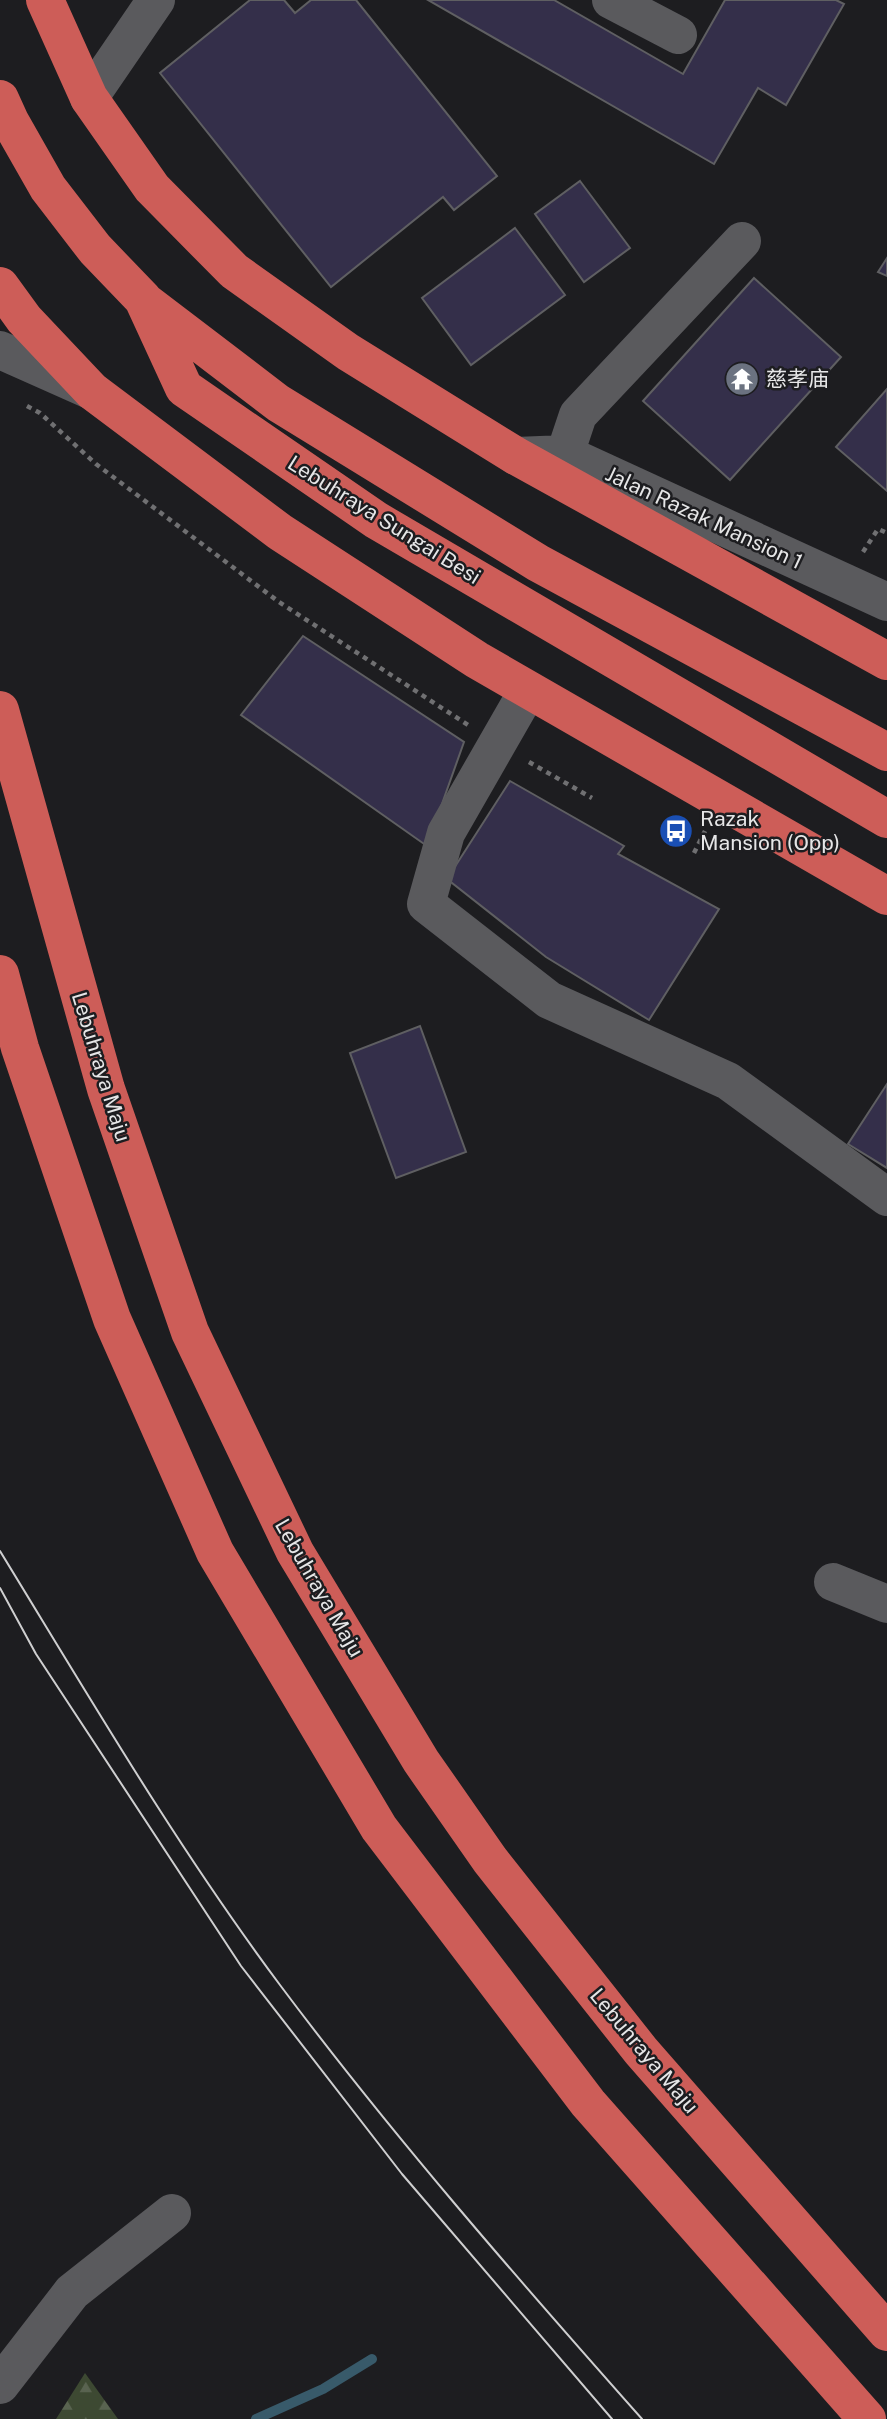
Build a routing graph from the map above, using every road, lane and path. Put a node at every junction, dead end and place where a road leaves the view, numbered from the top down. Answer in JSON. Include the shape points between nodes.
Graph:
{"nodes":[{"id":1,"x":45,"y":0,"type":"edge"},
{"id":2,"x":156,"y":0,"type":"edge"},
{"id":3,"x":611,"y":0,"type":"edge"},
{"id":4,"x":678,"y":35,"type":"dead end"},
{"id":5,"x":89,"y":98,"type":"junction"},
{"id":6,"x":0,"y":99,"type":"edge"},
{"id":7,"x":741,"y":241,"type":"dead end"},
{"id":8,"x":0,"y":286,"type":"edge"},
{"id":9,"x":143,"y":299,"type":"junction"},
{"id":10,"x":0,"y":350,"type":"edge"},
{"id":11,"x":92,"y":391,"type":"junction"},
{"id":12,"x":20,"y":402,"type":"dead end"},
{"id":13,"x":565,"y":454,"type":"junction"},
{"id":14,"x":516,"y":456,"type":"junction"},
{"id":15,"x":878,"y":529,"type":"dead end"},
{"id":16,"x":887,"y":533,"type":"edge"},
{"id":17,"x":887,"y":602,"type":"edge"},
{"id":18,"x":887,"y":661,"type":"edge"},
{"id":19,"x":528,"y":690,"type":"junction"},
{"id":20,"x":0,"y":710,"type":"edge"},
{"id":21,"x":497,"y":744,"type":"junction"},
{"id":22,"x":887,"y":752,"type":"edge"},
{"id":23,"x":592,"y":798,"type":"dead end"},
{"id":24,"x":873,"y":812,"type":"edge"},
{"id":25,"x":887,"y":896,"type":"edge"},
{"id":26,"x":0,"y":974,"type":"edge"},
{"id":27,"x":887,"y":1196,"type":"edge"},
{"id":28,"x":833,"y":1582,"type":"dead end"},
{"id":29,"x":887,"y":1604,"type":"edge"},
{"id":30,"x":172,"y":2213,"type":"dead end"},
{"id":31,"x":887,"y":2332,"type":"edge"},
{"id":32,"x":0,"y":2385,"type":"edge"},
{"id":33,"x":867,"y":2419,"type":"edge"}],
"edges":[{"from":1,"to":5,"type":"highway"},
{"from":2,"to":5,"type":"street"},
{"from":3,"to":4,"type":"street"},
{"from":5,"to":14,"type":"highway","via":[[152,188],[234,271],[348,352]]},
{"from":6,"to":9,"type":"highway","name":"Lebuhraya Sungai Besi","via":[[48,188],[95,249]]},
{"from":7,"to":13,"type":"street","via":[[578,415]]},
{"from":8,"to":11,"type":"highway","via":[[24,319]]},
{"from":9,"to":22,"type":"highway","via":[[278,403],[538,563]]},
{"from":9,"to":24,"type":"highway","name":"Lebuhraya Sungai Besi","via":[[184,388],[376,520]]},
{"from":10,"to":11,"type":"street"},
{"from":11,"to":19,"type":"highway","via":[[280,531]]},
{"from":12,"to":21,"type":"path","via":[[40,413],[96,464],[279,602]]},
{"from":13,"to":14,"type":"street","name":"Jalan Razak Mansion 1"},
{"from":13,"to":17,"type":"street","name":"Jalan Razak Mansion 1"},
{"from":14,"to":18,"type":"highway"},
{"from":15,"to":16,"type":"path"},
{"from":19,"to":21,"type":"street"},
{"from":19,"to":25,"type":"highway"},
{"from":20,"to":31,"type":"highway","name":"Lebuhraya Maju","via":[[106,1089],[190,1332],[295,1552],[421,1761],[490,1860],[641,2051]]},
{"from":21,"to":23,"type":"path"},
{"from":21,"to":27,"type":"street","via":[[446,833],[426,904],[549,1000],[728,1081]]},
{"from":26,"to":33,"type":"highway","via":[[20,1048],[112,1319],[215,1552],[379,1828],[588,2103]]},
{"from":28,"to":29,"type":"street"},
{"from":30,"to":32,"type":"street","via":[[72,2291]]}]}
